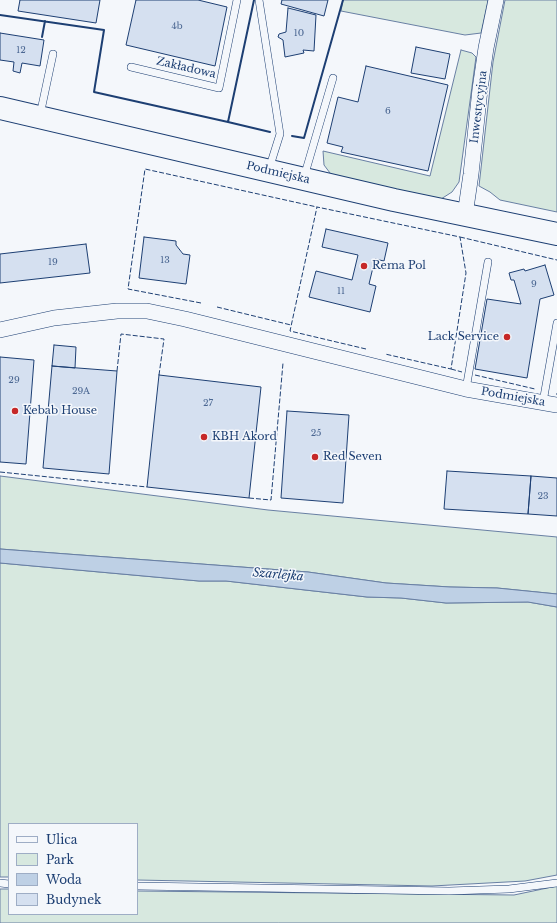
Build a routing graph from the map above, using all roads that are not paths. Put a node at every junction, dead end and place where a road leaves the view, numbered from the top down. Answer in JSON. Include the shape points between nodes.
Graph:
{"nodes":[{"id":1,"x":236,"y":0,"type":"edge"},
{"id":2,"x":259,"y":0,"type":"edge"},
{"id":3,"x":496,"y":0,"type":"edge"},
{"id":4,"x":53,"y":54,"type":"dead end"},
{"id":5,"x":131,"y":67,"type":"dead end"},
{"id":6,"x":333,"y":78,"type":"dead end"},
{"id":7,"x":0,"y":108,"type":"edge"},
{"id":8,"x":39,"y":117,"type":"junction"},
{"id":9,"x":269,"y":171,"type":"junction"},
{"id":10,"x":303,"y":180,"type":"junction"},
{"id":11,"x":464,"y":215,"type":"junction"},
{"id":12,"x":557,"y":234,"type":"edge"},
{"id":13,"x":488,"y":262,"type":"dead end"},
{"id":14,"x":557,"y":323,"type":"edge"},
{"id":15,"x":0,"y":330,"type":"edge"},
{"id":16,"x":466,"y":389,"type":"junction"},
{"id":17,"x":550,"y":403,"type":"edge"},
{"id":18,"x":557,"y":883,"type":"edge"},
{"id":19,"x":138,"y":886,"type":"edge"}],
"edges":[{"from":1,"to":5,"type":"lane","name":"Zakładowa","via":[[219,88]]},
{"from":2,"to":9,"type":"lane","via":[[280,134]]},
{"from":3,"to":11,"type":"street","name":"Inwestycyjna","via":[[486,48]]},
{"from":4,"to":8,"type":"lane"},
{"from":6,"to":10,"type":"lane"},
{"from":7,"to":8,"type":"main road","name":"Podmiejska"},
{"from":8,"to":9,"type":"main road","name":"Podmiejska"},
{"from":9,"to":10,"type":"main road","name":"Podmiejska"},
{"from":10,"to":11,"type":"main road","name":"Podmiejska"},
{"from":11,"to":12,"type":"main road","name":"Podmiejska"},
{"from":13,"to":16,"type":"lane"},
{"from":14,"to":17,"type":"lane"},
{"from":15,"to":16,"type":"street","name":"Podmiejska","via":[[54,318],[117,311],[147,311]]},
{"from":16,"to":17,"type":"street","name":"Podmiejska"},
{"from":18,"to":19,"type":"lane","via":[[509,889],[449,891]]}]}
